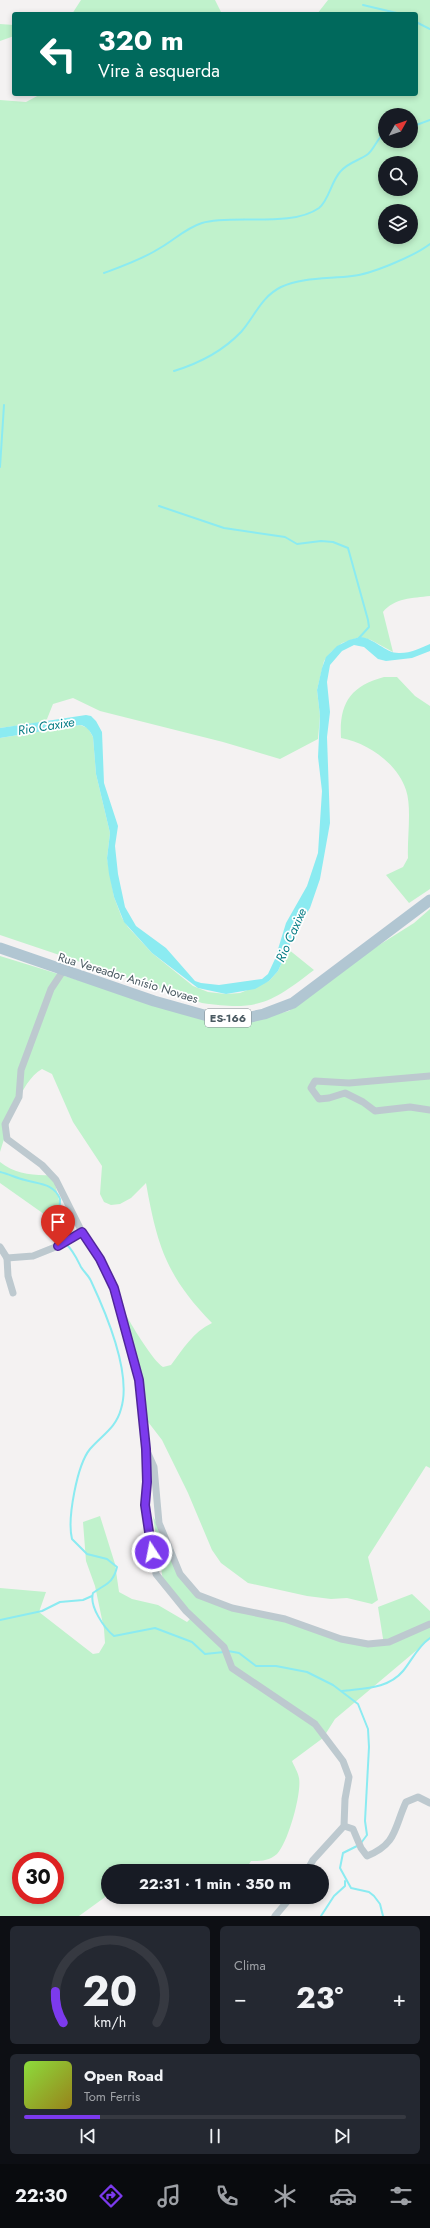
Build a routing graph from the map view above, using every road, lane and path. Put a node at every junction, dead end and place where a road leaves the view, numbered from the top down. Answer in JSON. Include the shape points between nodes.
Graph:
{"nodes":[{"id":1,"x":430,"y":900,"type":"edge"},
{"id":2,"x":0,"y":948,"type":"edge"},
{"id":3,"x":63,"y":971,"type":"junction"},
{"id":4,"x":430,"y":1076,"type":"edge"},
{"id":5,"x":430,"y":1110,"type":"edge"},
{"id":6,"x":82,"y":1232,"type":"junction"},
{"id":7,"x":0,"y":1247,"type":"edge"},
{"id":8,"x":7,"y":1258,"type":"junction"},
{"id":9,"x":12,"y":1293,"type":"dead end"},
{"id":10,"x":146,"y":1449,"type":"junction"},
{"id":11,"x":430,"y":1624,"type":"edge"},
{"id":12,"x":430,"y":1803,"type":"edge"},
{"id":13,"x":344,"y":1826,"type":"junction"},
{"id":14,"x":311,"y":1864,"type":"edge"},
{"id":15,"x":285,"y":1904,"type":"edge"},
{"id":16,"x":275,"y":1916,"type":"edge"}],
"edges":[{"from":1,"to":3,"type":"main road","name":"Rua Vereador Anísio Novaes","number":"ES-166","via":[[293,1003],[264,1014],[237,1020],[204,1015]]},
{"from":2,"to":3,"type":"main road","name":"Rua Vereador Anísio Novaes","number":"ES-166"},
{"from":3,"to":6,"type":"street","via":[[51,989],[32,1038],[22,1070],[18,1097],[5,1124],[7,1139],[42,1165],[56,1180]]},
{"from":4,"to":5,"type":"street","via":[[349,1083],[315,1081],[311,1088],[319,1099],[345,1093],[375,1111],[410,1106]]},
{"from":6,"to":8,"type":"street","via":[[58,1246],[33,1256]]},
{"from":6,"to":10,"type":"street","via":[[100,1259],[114,1288],[139,1380]]},
{"from":7,"to":8,"type":"street"},
{"from":8,"to":9,"type":"street"},
{"from":10,"to":11,"type":"street","via":[[154,1467],[159,1523],[180,1574],[198,1595],[232,1608],[285,1618],[341,1639],[368,1644],[389,1642]]},
{"from":10,"to":13,"type":"street","via":[[145,1505],[156,1574],[186,1611],[224,1647],[232,1668],[315,1724],[343,1760],[349,1777]]},
{"from":12,"to":13,"type":"street","via":[[418,1797],[406,1802],[394,1836],[380,1851],[367,1856],[352,1829]]},
{"from":13,"to":14,"type":"street"},
{"from":15,"to":16,"type":"street"}]}
